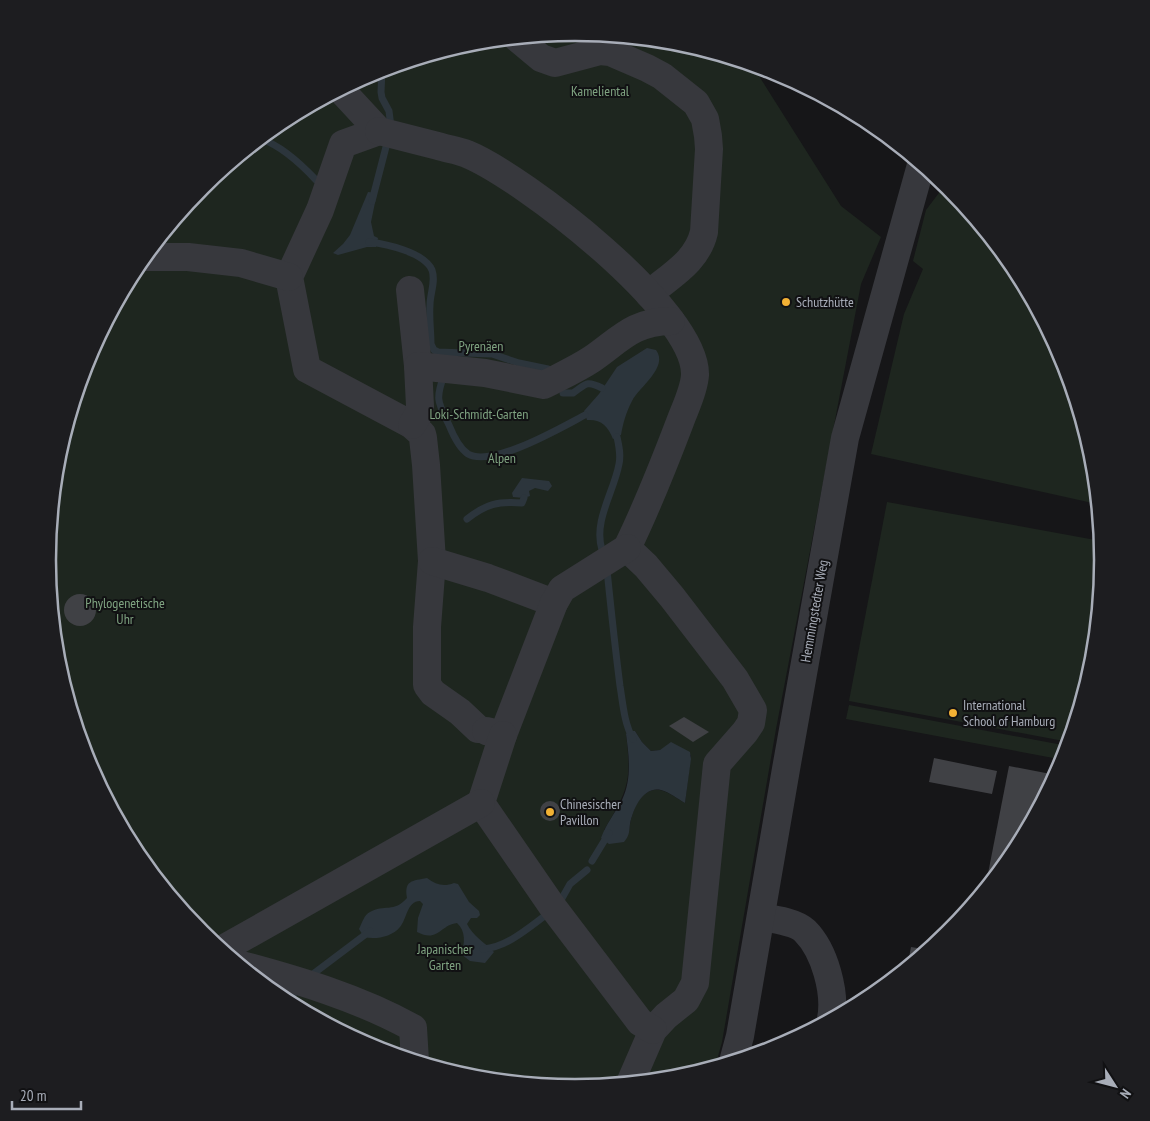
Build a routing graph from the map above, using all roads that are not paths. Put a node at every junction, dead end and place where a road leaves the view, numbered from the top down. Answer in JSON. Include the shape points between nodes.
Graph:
{"nodes":[{"id":1,"x":524,"y":44,"type":"edge"},
{"id":2,"x":345,"y":95,"type":"edge"},
{"id":3,"x":340,"y":97,"type":"edge"},
{"id":4,"x":379,"y":131,"type":"junction"},
{"id":5,"x":343,"y":144,"type":"junction"},
{"id":6,"x":920,"y":173,"type":"edge"},
{"id":7,"x":153,"y":258,"type":"edge"},
{"id":8,"x":289,"y":277,"type":"junction"},
{"id":9,"x":410,"y":290,"type":"dead end"},
{"id":10,"x":649,"y":294,"type":"junction"},
{"id":11,"x":671,"y":321,"type":"junction"},
{"id":12,"x":436,"y":367,"type":"junction"},
{"id":13,"x":412,"y":425,"type":"junction"},
{"id":14,"x":627,"y":548,"type":"junction"},
{"id":15,"x":432,"y":561,"type":"junction"},
{"id":16,"x":554,"y":603,"type":"junction"},
{"id":17,"x":491,"y":732,"type":"junction"},
{"id":18,"x":484,"y":794,"type":"junction"},
{"id":19,"x":761,"y":917,"type":"junction"},
{"id":20,"x":228,"y":946,"type":"edge"},
{"id":21,"x":255,"y":968,"type":"edge"},
{"id":22,"x":832,"y":1011,"type":"edge"},
{"id":23,"x":653,"y":1030,"type":"junction"},
{"id":24,"x":415,"y":1054,"type":"edge"},
{"id":25,"x":735,"y":1054,"type":"edge"},
{"id":26,"x":633,"y":1076,"type":"edge"}],
"edges":[{"from":1,"to":10,"type":"street","via":[[541,58],[555,63],[600,51],[610,52],[671,82],[702,112],[709,149],[702,240],[692,258]]},
{"from":2,"to":4,"type":"street"},
{"from":3,"to":5,"type":"street"},
{"from":4,"to":5,"type":"street"},
{"from":4,"to":10,"type":"street","via":[[466,154],[519,184],[585,234]]},
{"from":5,"to":8,"type":"street","via":[[320,210]]},
{"from":6,"to":19,"type":"street","name":"Hemmingstedter Weg","via":[[846,438]]},
{"from":7,"to":8,"type":"street","via":[[188,257],[242,263]]},
{"from":8,"to":13,"type":"street","via":[[307,368]]},
{"from":9,"to":12,"type":"street"},
{"from":10,"to":11,"type":"street"},
{"from":11,"to":12,"type":"street","via":[[643,324],[628,331],[590,360],[544,385]]},
{"from":11,"to":14,"type":"street","via":[[693,359],[695,376],[671,445]]},
{"from":12,"to":13,"type":"street"},
{"from":13,"to":15,"type":"street","via":[[424,438]]},
{"from":14,"to":16,"type":"street","via":[[562,589]]},
{"from":14,"to":23,"type":"street","via":[[672,597],[735,678],[753,710],[746,732],[717,764],[695,983],[686,1000]]},
{"from":15,"to":16,"type":"street"},
{"from":15,"to":17,"type":"street","via":[[427,685],[442,701]]},
{"from":16,"to":17,"type":"street"},
{"from":17,"to":18,"type":"street"},
{"from":18,"to":20,"type":"street"},
{"from":18,"to":23,"type":"street","via":[[552,906],[640,1022]]},
{"from":19,"to":22,"type":"street","via":[[805,930],[824,960]]},
{"from":19,"to":25,"type":"street","name":"Hemmingstedter Weg"},
{"from":21,"to":24,"type":"street","via":[[367,1005],[413,1028]]},
{"from":23,"to":26,"type":"street"}]}
